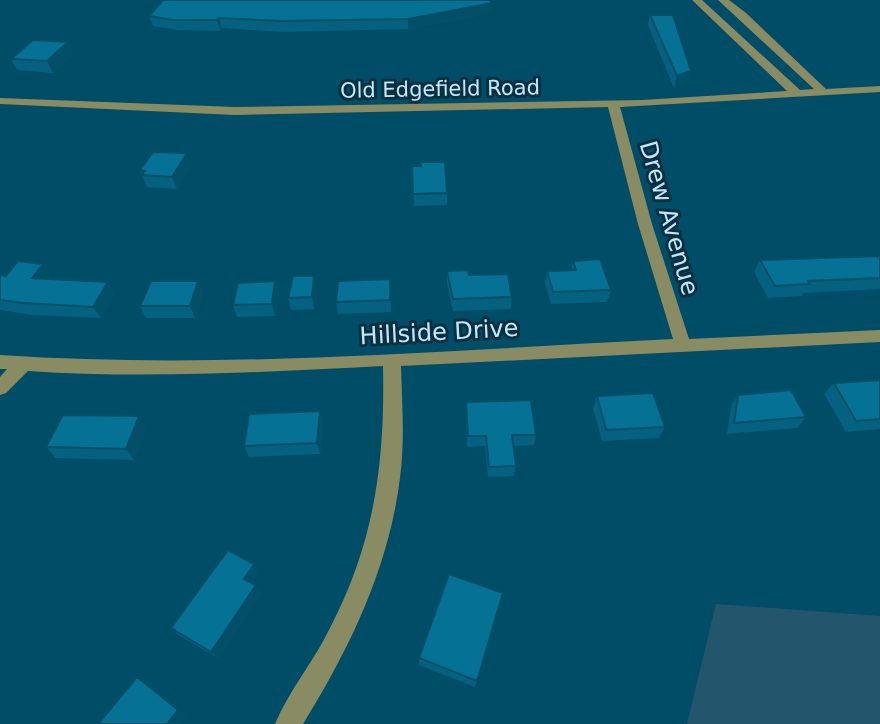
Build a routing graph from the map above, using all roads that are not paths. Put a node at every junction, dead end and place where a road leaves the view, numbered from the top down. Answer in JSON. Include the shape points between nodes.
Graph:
{"nodes":[{"id":1,"x":697,"y":0,"type":"edge"},
{"id":2,"x":723,"y":0,"type":"edge"},
{"id":3,"x":880,"y":89,"type":"edge"},
{"id":4,"x":824,"y":93,"type":"junction"},
{"id":5,"x":798,"y":94,"type":"junction"},
{"id":6,"x":0,"y":101,"type":"edge"},
{"id":7,"x":613,"y":104,"type":"junction"},
{"id":8,"x":880,"y":336,"type":"edge"},
{"id":9,"x":683,"y":345,"type":"junction"},
{"id":10,"x":392,"y":359,"type":"junction"},
{"id":11,"x":0,"y":362,"type":"edge"},
{"id":12,"x":24,"y":364,"type":"junction"},
{"id":13,"x":0,"y":388,"type":"edge"},
{"id":14,"x":288,"y":724,"type":"edge"}],
"edges":[{"from":1,"to":5,"type":"street"},
{"from":2,"to":4,"type":"street"},
{"from":3,"to":4,"type":"street","name":"Old Edgefield Road"},
{"from":4,"to":5,"type":"street","name":"Old Edgefield Road"},
{"from":5,"to":7,"type":"street","name":"Old Edgefield Road"},
{"from":6,"to":7,"type":"street","name":"Old Edgefield Road","via":[[235,111]]},
{"from":7,"to":9,"type":"street","name":"Drew Avenue"},
{"from":8,"to":9,"type":"street","name":"Hillside Drive"},
{"from":9,"to":10,"type":"street","name":"Hillside Drive"},
{"from":10,"to":12,"type":"street","name":"Hillside Drive","via":[[117,367]]},
{"from":10,"to":14,"type":"street","via":[[394,437],[382,523],[339,638]]},
{"from":11,"to":12,"type":"street","name":"Hillside Drive"},
{"from":12,"to":13,"type":"street"}]}
